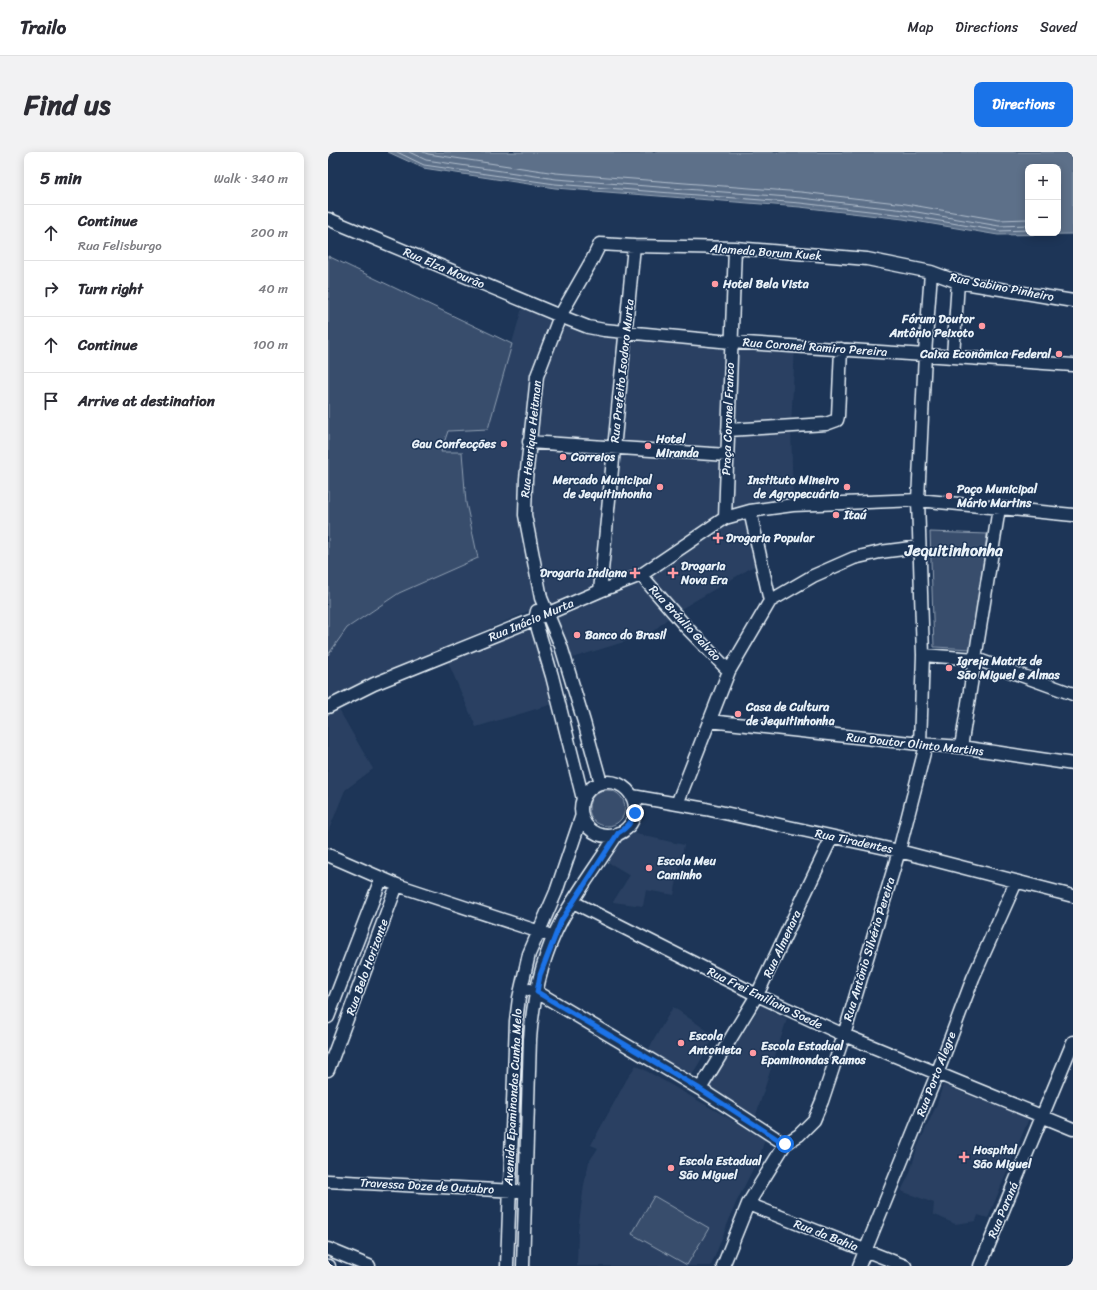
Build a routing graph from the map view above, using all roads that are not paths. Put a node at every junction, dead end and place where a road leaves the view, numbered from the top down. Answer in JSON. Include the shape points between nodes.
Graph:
{"nodes":[{"id":1,"x":328,"y":219,"type":"edge"},
{"id":2,"x":600,"y":244,"type":"joint"},
{"id":3,"x":634,"y":246,"type":"junction"},
{"id":4,"x":735,"y":248,"type":"junction"},
{"id":5,"x":931,"y":272,"type":"junction"},
{"id":6,"x":958,"y":282,"type":"junction"},
{"id":7,"x":1073,"y":301,"type":"edge"},
{"id":8,"x":560,"y":316,"type":"junction"},
{"id":9,"x":626,"y":333,"type":"junction"},
{"id":10,"x":731,"y":342,"type":"junction"},
{"id":11,"x":841,"y":349,"type":"junction"},
{"id":12,"x":925,"y":354,"type":"junction"},
{"id":13,"x":954,"y":356,"type":"junction"},
{"id":14,"x":1073,"y":365,"type":"edge"},
{"id":15,"x":728,"y":430,"type":"junction"},
{"id":16,"x":529,"y":442,"type":"junction"},
{"id":17,"x":615,"y":448,"type":"junction"},
{"id":18,"x":727,"y":455,"type":"junction"},
{"id":19,"x":918,"y":500,"type":"junction"},
{"id":20,"x":999,"y":508,"type":"junction"},
{"id":21,"x":750,"y":511,"type":"junction"},
{"id":22,"x":1073,"y":515,"type":"edge"},
{"id":23,"x":725,"y":518,"type":"junction"},
{"id":24,"x":919,"y":548,"type":"junction"},
{"id":25,"x":641,"y":575,"type":"junction"},
{"id":26,"x":600,"y":591,"type":"junction"},
{"id":27,"x":542,"y":598,"type":"junction"},
{"id":28,"x":770,"y":601,"type":"junction"},
{"id":29,"x":548,"y":613,"type":"junction"},
{"id":30,"x":535,"y":619,"type":"junction"},
{"id":31,"x":923,"y":655,"type":"junction"},
{"id":32,"x":976,"y":659,"type":"junction"},
{"id":33,"x":729,"y":670,"type":"junction"},
{"id":34,"x":1073,"y":694,"type":"edge"},
{"id":35,"x":328,"y":707,"type":"edge"},
{"id":36,"x":710,"y":721,"type":"junction"},
{"id":37,"x":923,"y":744,"type":"junction"},
{"id":38,"x":961,"y":747,"type":"junction"},
{"id":39,"x":1073,"y":764,"type":"edge"},
{"id":40,"x":601,"y":783,"type":"junction"},
{"id":41,"x":632,"y":796,"type":"junction"},
{"id":42,"x":583,"y":799,"type":"junction"},
{"id":43,"x":678,"y":804,"type":"junction"},
{"id":44,"x":582,"y":815,"type":"junction"},
{"id":45,"x":618,"y":833,"type":"junction"},
{"id":46,"x":832,"y":837,"type":"junction"},
{"id":47,"x":898,"y":851,"type":"junction"},
{"id":48,"x":328,"y":854,"type":"edge"},
{"id":49,"x":381,"y":879,"type":"junction"},
{"id":50,"x":1016,"y":882,"type":"junction"},
{"id":51,"x":397,"y":885,"type":"junction"},
{"id":52,"x":1073,"y":896,"type":"edge"},
{"id":53,"x":573,"y":902,"type":"junction"},
{"id":54,"x":538,"y":931,"type":"junction"},
{"id":55,"x":554,"y":937,"type":"junction"},
{"id":56,"x":521,"y":987,"type":"junction"},
{"id":57,"x":537,"y":992,"type":"junction"},
{"id":58,"x":757,"y":995,"type":"junction"},
{"id":59,"x":328,"y":1016,"type":"edge"},
{"id":60,"x":844,"y":1035,"type":"junction"},
{"id":61,"x":1073,"y":1042,"type":"edge"},
{"id":62,"x":328,"y":1070,"type":"edge"},
{"id":63,"x":937,"y":1074,"type":"junction"},
{"id":64,"x":700,"y":1089,"type":"junction"},
{"id":65,"x":1042,"y":1117,"type":"junction"},
{"id":66,"x":1073,"y":1129,"type":"edge"},
{"id":67,"x":785,"y":1144,"type":"junction"},
{"id":68,"x":328,"y":1181,"type":"edge"},
{"id":69,"x":509,"y":1191,"type":"junction"},
{"id":70,"x":525,"y":1191,"type":"junction"},
{"id":71,"x":748,"y":1204,"type":"junction"},
{"id":72,"x":328,"y":1249,"type":"edge"},
{"id":73,"x":865,"y":1250,"type":"junction"},
{"id":74,"x":370,"y":1266,"type":"edge"},
{"id":75,"x":507,"y":1266,"type":"edge"},
{"id":76,"x":523,"y":1266,"type":"edge"},
{"id":77,"x":723,"y":1266,"type":"edge"},
{"id":78,"x":859,"y":1266,"type":"edge"},
{"id":79,"x":905,"y":1266,"type":"edge"},
{"id":80,"x":980,"y":1266,"type":"edge"}],
"edges":[{"from":1,"to":8,"type":"street","name":"Rua Elza Mourão"},
{"from":2,"to":3,"type":"street","name":"Alameda Borum Kuek"},
{"from":2,"to":8,"type":"street","name":"Rua Henrique Heitman"},
{"from":3,"to":4,"type":"street","name":"Alameda Borum Kuek"},
{"from":3,"to":9,"type":"street","name":"Rua Prefeito Isodoro Murta"},
{"from":4,"to":5,"type":"street","name":"Alameda Borum Kuek","via":[[867,259]]},
{"from":4,"to":10,"type":"street","name":"Praça Coronel Franco"},
{"from":5,"to":6,"type":"street","name":"Rua Sabino Pinheiro"},
{"from":5,"to":12,"type":"street"},
{"from":6,"to":7,"type":"street","name":"Rua Sabino Pinheiro"},
{"from":6,"to":13,"type":"street"},
{"from":8,"to":9,"type":"street","name":"Rua Coronel Ramiro Pereira","via":[[588,327]]},
{"from":8,"to":16,"type":"street","name":"Rua Henrique Heitman","via":[[537,376]]},
{"from":9,"to":10,"type":"street","name":"Rua Coronel Ramiro Pereira"},
{"from":9,"to":17,"type":"street","name":"Rua Prefeito Isodoro Murta"},
{"from":10,"to":11,"type":"street","name":"Rua Coronel Ramiro Pereira"},
{"from":10,"to":15,"type":"street","name":"Praça Coronel Franco"},
{"from":11,"to":12,"type":"street","name":"Rua Coronel Ramiro Pereira"},
{"from":11,"to":15,"type":"street","via":[[838,416],[833,423]]},
{"from":12,"to":13,"type":"street","name":"Rua Coronel Ramiro Pereira"},
{"from":12,"to":19,"type":"street"},
{"from":13,"to":14,"type":"street","name":"Rua Coronel Ramiro Pereira"},
{"from":15,"to":18,"type":"street","name":"Praça Coronel Franco"},
{"from":16,"to":17,"type":"street"},
{"from":16,"to":27,"type":"street","name":"Rua Henrique Heitman","via":[[526,527]]},
{"from":17,"to":18,"type":"street"},
{"from":17,"to":26,"type":"street","name":"Rua Prefeito Isodoro Murta"},
{"from":18,"to":23,"type":"street","name":"Praça Coronel Franco"},
{"from":19,"to":20,"type":"street","name":"Rua Inácio Murta"},
{"from":19,"to":21,"type":"street","name":"Rua Inácio Murta","via":[[793,505]]},
{"from":19,"to":24,"type":"street","name":"Rua Antônio Silvério Pereira"},
{"from":20,"to":22,"type":"street","name":"Rua Inácio Murta"},
{"from":20,"to":32,"type":"street"},
{"from":21,"to":23,"type":"street","name":"Rua Inácio Murta"},
{"from":21,"to":28,"type":"street"},
{"from":23,"to":25,"type":"street","name":"Rua Inácio Murta"},
{"from":24,"to":28,"type":"street","via":[[854,558],[812,576]]},
{"from":24,"to":31,"type":"street","name":"Rua Antônio Silvério Pereira"},
{"from":25,"to":26,"type":"street","name":"Rua Inácio Murta"},
{"from":25,"to":33,"type":"street","name":"Rua Bráulio Galvão","via":[[687,628]]},
{"from":26,"to":29,"type":"street","name":"Rua Inácio Murta"},
{"from":27,"to":29,"type":"street","name":"Rua Henrique Heitman"},
{"from":27,"to":30,"type":"street"},
{"from":28,"to":33,"type":"street"},
{"from":29,"to":30,"type":"street","name":"Rua Inácio Murta"},
{"from":29,"to":40,"type":"street","name":"Rua Henrique Heitman","via":[[561,646]]},
{"from":30,"to":35,"type":"street","name":"Rua Inácio Murta","via":[[374,684]]},
{"from":30,"to":42,"type":"street"},
{"from":31,"to":32,"type":"street"},
{"from":31,"to":37,"type":"street","name":"Rua Antônio Silvério Pereira"},
{"from":32,"to":34,"type":"street"},
{"from":32,"to":38,"type":"street"},
{"from":33,"to":36,"type":"street"},
{"from":36,"to":37,"type":"street","name":"Rua Doutor Olinto Martins"},
{"from":36,"to":43,"type":"street"},
{"from":37,"to":38,"type":"street","name":"Rua Doutor Olinto Martins"},
{"from":37,"to":47,"type":"street","name":"Rua Antônio Silvério Pereira"},
{"from":38,"to":39,"type":"street","name":"Rua Doutor Olinto Martins"},
{"from":40,"to":41,"type":"street","via":[[619,784]]},
{"from":40,"to":42,"type":"street","via":[[587,792]]},
{"from":41,"to":43,"type":"street","name":"Rua Tiradentes"},
{"from":41,"to":45,"type":"street","via":[[635,813],[626,829]]},
{"from":42,"to":44,"type":"street"},
{"from":43,"to":46,"type":"street","name":"Rua Tiradentes"},
{"from":44,"to":45,"type":"street","via":[[592,830],[600,834]]},
{"from":44,"to":54,"type":"street","name":"Avenida Epaminondas Cunha Melo","via":[[558,886]]},
{"from":45,"to":53,"type":"street","name":"Avenida Epaminondas Cunha Melo"},
{"from":46,"to":47,"type":"street","name":"Rua Tiradentes"},
{"from":46,"to":58,"type":"street","name":"Rua Almenara"},
{"from":47,"to":50,"type":"street","name":"Rua Tiradentes"},
{"from":47,"to":60,"type":"street","name":"Rua Antônio Silvério Pereira"},
{"from":48,"to":49,"type":"street"},
{"from":49,"to":51,"type":"street"},
{"from":49,"to":59,"type":"street","name":"Rua Belo Horizonte"},
{"from":50,"to":52,"type":"street","name":"Rua Tiradentes"},
{"from":50,"to":63,"type":"street","name":"Rua Porto Alegre","via":[[973,978]]},
{"from":51,"to":54,"type":"street"},
{"from":51,"to":62,"type":"street","name":"Rua Belo Horizonte"},
{"from":53,"to":55,"type":"street","name":"Avenida Epaminondas Cunha Melo"},
{"from":53,"to":58,"type":"street","name":"Rua Frei Emiliano Soede"},
{"from":54,"to":55,"type":"street"},
{"from":54,"to":56,"type":"street","name":"Avenida Epaminondas Cunha Melo"},
{"from":55,"to":57,"type":"street","name":"Avenida Epaminondas Cunha Melo","via":[[540,975]]},
{"from":56,"to":57,"type":"street"},
{"from":56,"to":69,"type":"street","name":"Avenida Epaminondas Cunha Melo","via":[[516,1021]]},
{"from":57,"to":64,"type":"street"},
{"from":57,"to":70,"type":"street","name":"Avenida Epaminondas Cunha Melo","via":[[530,1039]]},
{"from":58,"to":60,"type":"street","name":"Rua Frei Emiliano Soede"},
{"from":58,"to":64,"type":"street","name":"Rua Almenara"},
{"from":60,"to":63,"type":"street","name":"Rua Frei Emiliano Soede"},
{"from":60,"to":67,"type":"street","name":"Rua Antônio Silvério Pereira","via":[[814,1120],[799,1136]]},
{"from":61,"to":65,"type":"street","name":"Rua Paraná"},
{"from":63,"to":65,"type":"street","name":"Rua Frei Emiliano Soede"},
{"from":63,"to":73,"type":"street","name":"Rua Porto Alegre"},
{"from":64,"to":67,"type":"street"},
{"from":65,"to":66,"type":"street","name":"Rua Frei Emiliano Soede"},
{"from":65,"to":80,"type":"street","name":"Rua Paraná"},
{"from":67,"to":71,"type":"street","name":"Rua Antônio Silvério Pereira"},
{"from":68,"to":69,"type":"street","name":"Travessa Doze de Outubro"},
{"from":69,"to":70,"type":"street","name":"Travessa Doze de Outubro"},
{"from":69,"to":75,"type":"street","name":"Avenida Epaminondas Cunha Melo"},
{"from":70,"to":76,"type":"street","name":"Avenida Epaminondas Cunha Melo"},
{"from":71,"to":73,"type":"street","name":"Rua da Bahia"},
{"from":71,"to":77,"type":"street","name":"Rua Antônio Silvério Pereira"},
{"from":72,"to":74,"type":"street"},
{"from":73,"to":78,"type":"street","name":"Rua Porto Alegre"},
{"from":73,"to":79,"type":"street","name":"Rua da Bahia"}]}
